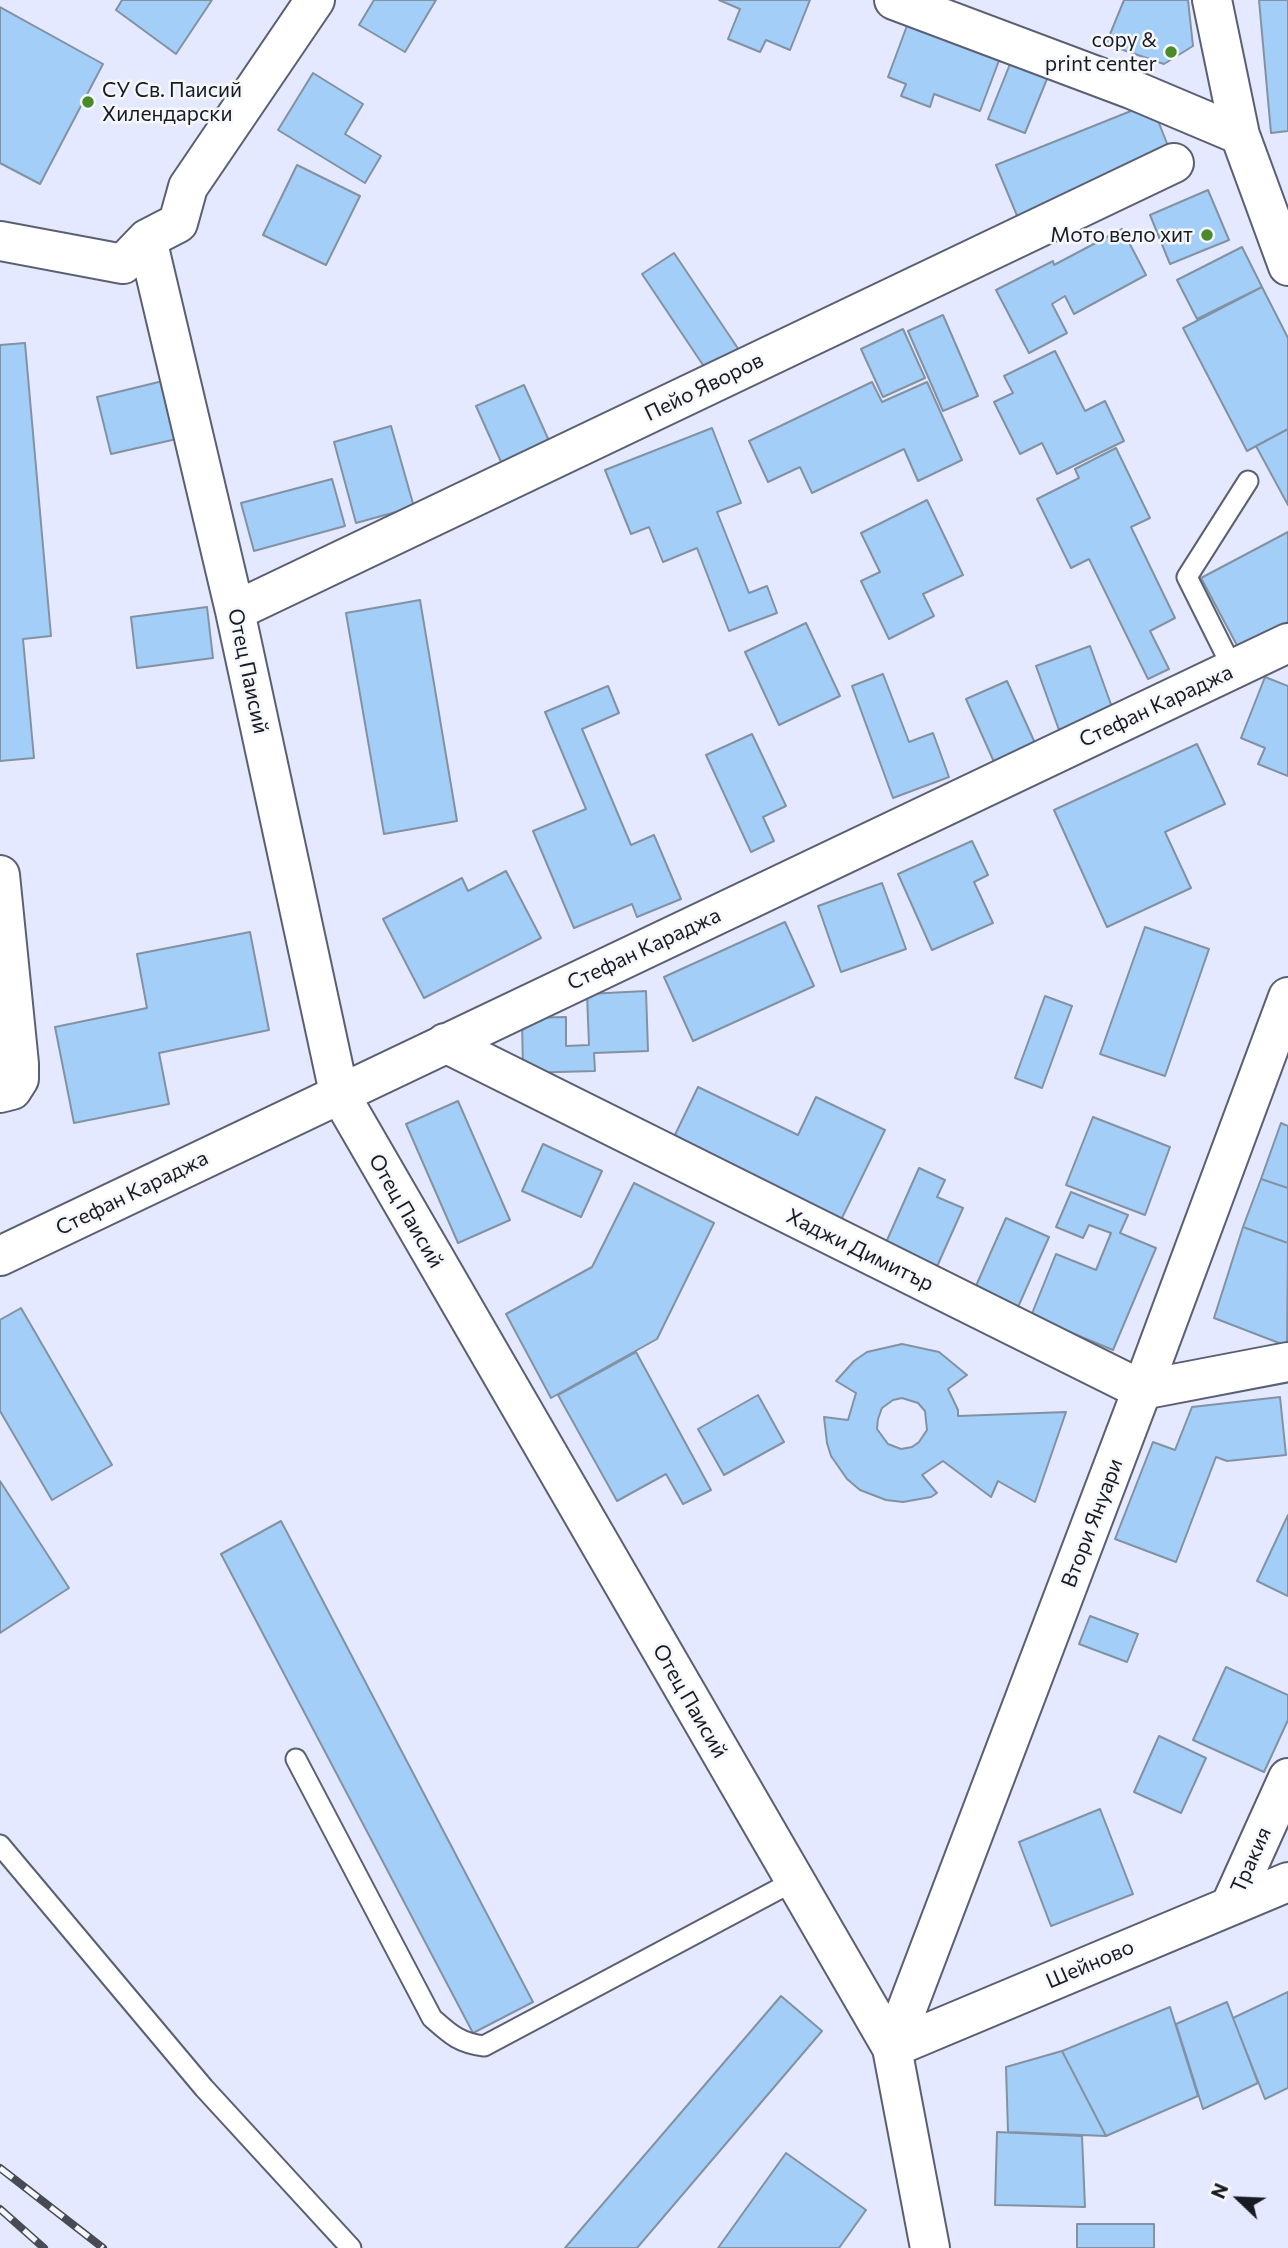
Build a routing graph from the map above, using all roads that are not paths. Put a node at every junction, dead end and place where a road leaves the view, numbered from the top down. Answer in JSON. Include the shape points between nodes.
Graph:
{"nodes":[{"id":1,"x":314,"y":0,"type":"edge"},
{"id":2,"x":894,"y":0,"type":"edge"},
{"id":3,"x":1212,"y":0,"type":"edge"},
{"id":4,"x":1240,"y":135,"type":"junction"},
{"id":5,"x":1174,"y":163,"type":"dead end"},
{"id":6,"x":147,"y":239,"type":"junction"},
{"id":7,"x":0,"y":241,"type":"edge"},
{"id":8,"x":1288,"y":266,"type":"edge"},
{"id":9,"x":1248,"y":481,"type":"dead end"},
{"id":10,"x":235,"y":611,"type":"junction"},
{"id":11,"x":1288,"y":643,"type":"edge"},
{"id":12,"x":1233,"y":669,"type":"junction"},
{"id":13,"x":0,"y":875,"type":"edge"},
{"id":14,"x":1288,"y":997,"type":"edge"},
{"id":15,"x":445,"y":1043,"type":"junction"},
{"id":16,"x":0,"y":1093,"type":"edge"},
{"id":17,"x":339,"y":1093,"type":"junction"},
{"id":18,"x":0,"y":1256,"type":"edge"},
{"id":19,"x":1288,"y":1362,"type":"edge"},
{"id":20,"x":1142,"y":1390,"type":"junction"},
{"id":21,"x":296,"y":1759,"type":"dead end"},
{"id":22,"x":1288,"y":1778,"type":"edge"},
{"id":23,"x":0,"y":1845,"type":"edge"},
{"id":24,"x":794,"y":1881,"type":"junction"},
{"id":25,"x":1288,"y":1882,"type":"edge"},
{"id":26,"x":1231,"y":1904,"type":"junction"},
{"id":27,"x":892,"y":2048,"type":"junction"},
{"id":28,"x":351,"y":2248,"type":"edge"},
{"id":29,"x":930,"y":2248,"type":"edge"}],
"edges":[{"from":1,"to":6,"type":"street","via":[[188,187],[178,223]]},
{"from":2,"to":4,"type":"street"},
{"from":3,"to":4,"type":"street"},
{"from":4,"to":8,"type":"street"},
{"from":5,"to":10,"type":"street","name":"Пейо Яворов"},
{"from":6,"to":7,"type":"street","via":[[123,264]]},
{"from":6,"to":10,"type":"street","name":"Отец Паисий"},
{"from":9,"to":12,"type":"lane","via":[[1187,577]]},
{"from":10,"to":17,"type":"street","name":"Отец Паисий"},
{"from":11,"to":12,"type":"street","name":"Стефан Караджа"},
{"from":12,"to":15,"type":"street","name":"Стефан Караджа"},
{"from":13,"to":16,"type":"street","via":[[19,1079],[12,1090]]},
{"from":14,"to":20,"type":"street","name":"Втори Януари"},
{"from":15,"to":17,"type":"street","name":"Стефан Караджа"},
{"from":15,"to":20,"type":"street","name":"Хаджи Димитър"},
{"from":17,"to":18,"type":"street","name":"Стефан Караджа"},
{"from":17,"to":24,"type":"street","name":"Отец Паисий"},
{"from":19,"to":20,"type":"street"},
{"from":20,"to":27,"type":"street","name":"Втори Януари"},
{"from":21,"to":24,"type":"lane","via":[[432,2018],[467,2044],[484,2046]]},
{"from":22,"to":26,"type":"street","name":"Тракия"},
{"from":23,"to":28,"type":"lane","via":[[204,2088]]},
{"from":24,"to":27,"type":"street","name":"Отец Паисий"},
{"from":25,"to":26,"type":"street","name":"Шейново"},
{"from":26,"to":27,"type":"street","name":"Шейново"},
{"from":27,"to":29,"type":"street","name":"Отец Паисий"}]}
